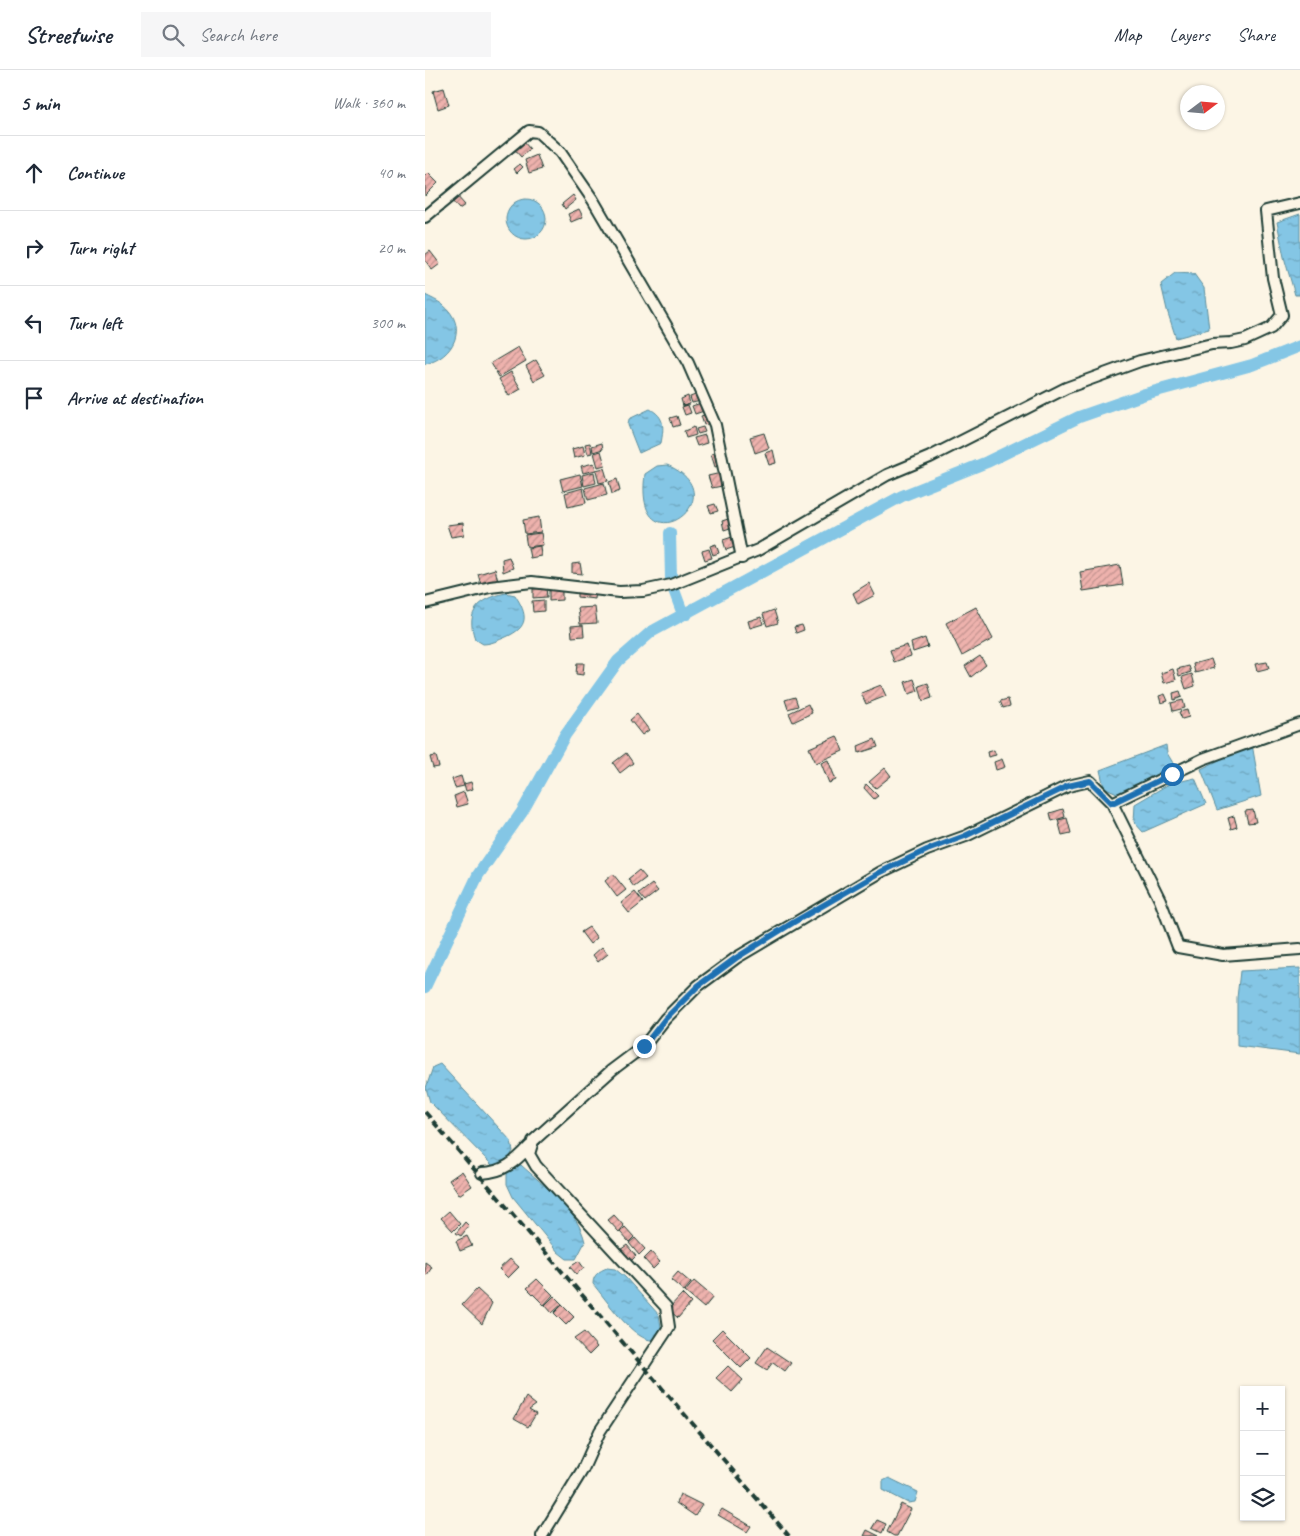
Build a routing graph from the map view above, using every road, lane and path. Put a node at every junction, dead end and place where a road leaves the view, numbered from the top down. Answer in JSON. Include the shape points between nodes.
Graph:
{"nodes":[{"id":1,"x":1300,"y":203,"type":"edge"},
{"id":2,"x":425,"y":217,"type":"edge"},
{"id":3,"x":742,"y":558,"type":"junction"},
{"id":4,"x":425,"y":603,"type":"edge"},
{"id":5,"x":1300,"y":724,"type":"edge"},
{"id":6,"x":1112,"y":803,"type":"junction"},
{"id":7,"x":1300,"y":949,"type":"edge"},
{"id":8,"x":530,"y":1146,"type":"junction"},
{"id":9,"x":482,"y":1173,"type":"dead end"},
{"id":10,"x":543,"y":1536,"type":"edge"}],
"edges":[{"from":1,"to":3,"type":"street","via":[[1266,211],[1273,278],[1282,315],[1271,328],[1231,344],[1212,344],[1140,361],[1066,388],[887,476]]},
{"from":2,"to":3,"type":"street","via":[[529,131],[538,132],[560,152],[593,200],[688,363],[715,425]]},
{"from":3,"to":4,"type":"street","via":[[671,586],[643,591],[619,592],[532,582],[490,587]]},
{"from":5,"to":6,"type":"street","via":[[1203,759]]},
{"from":6,"to":7,"type":"street","via":[[1160,900],[1178,947],[1223,955]]},
{"from":6,"to":8,"type":"street","via":[[1090,781],[1068,786],[974,832],[881,872],[794,922],[698,986],[644,1046],[612,1070]]},
{"from":8,"to":9,"type":"street","via":[[506,1167]]},
{"from":8,"to":10,"type":"street","via":[[529,1154],[536,1166],[666,1308],[669,1319],[669,1326],[600,1431],[583,1469]]}]}
